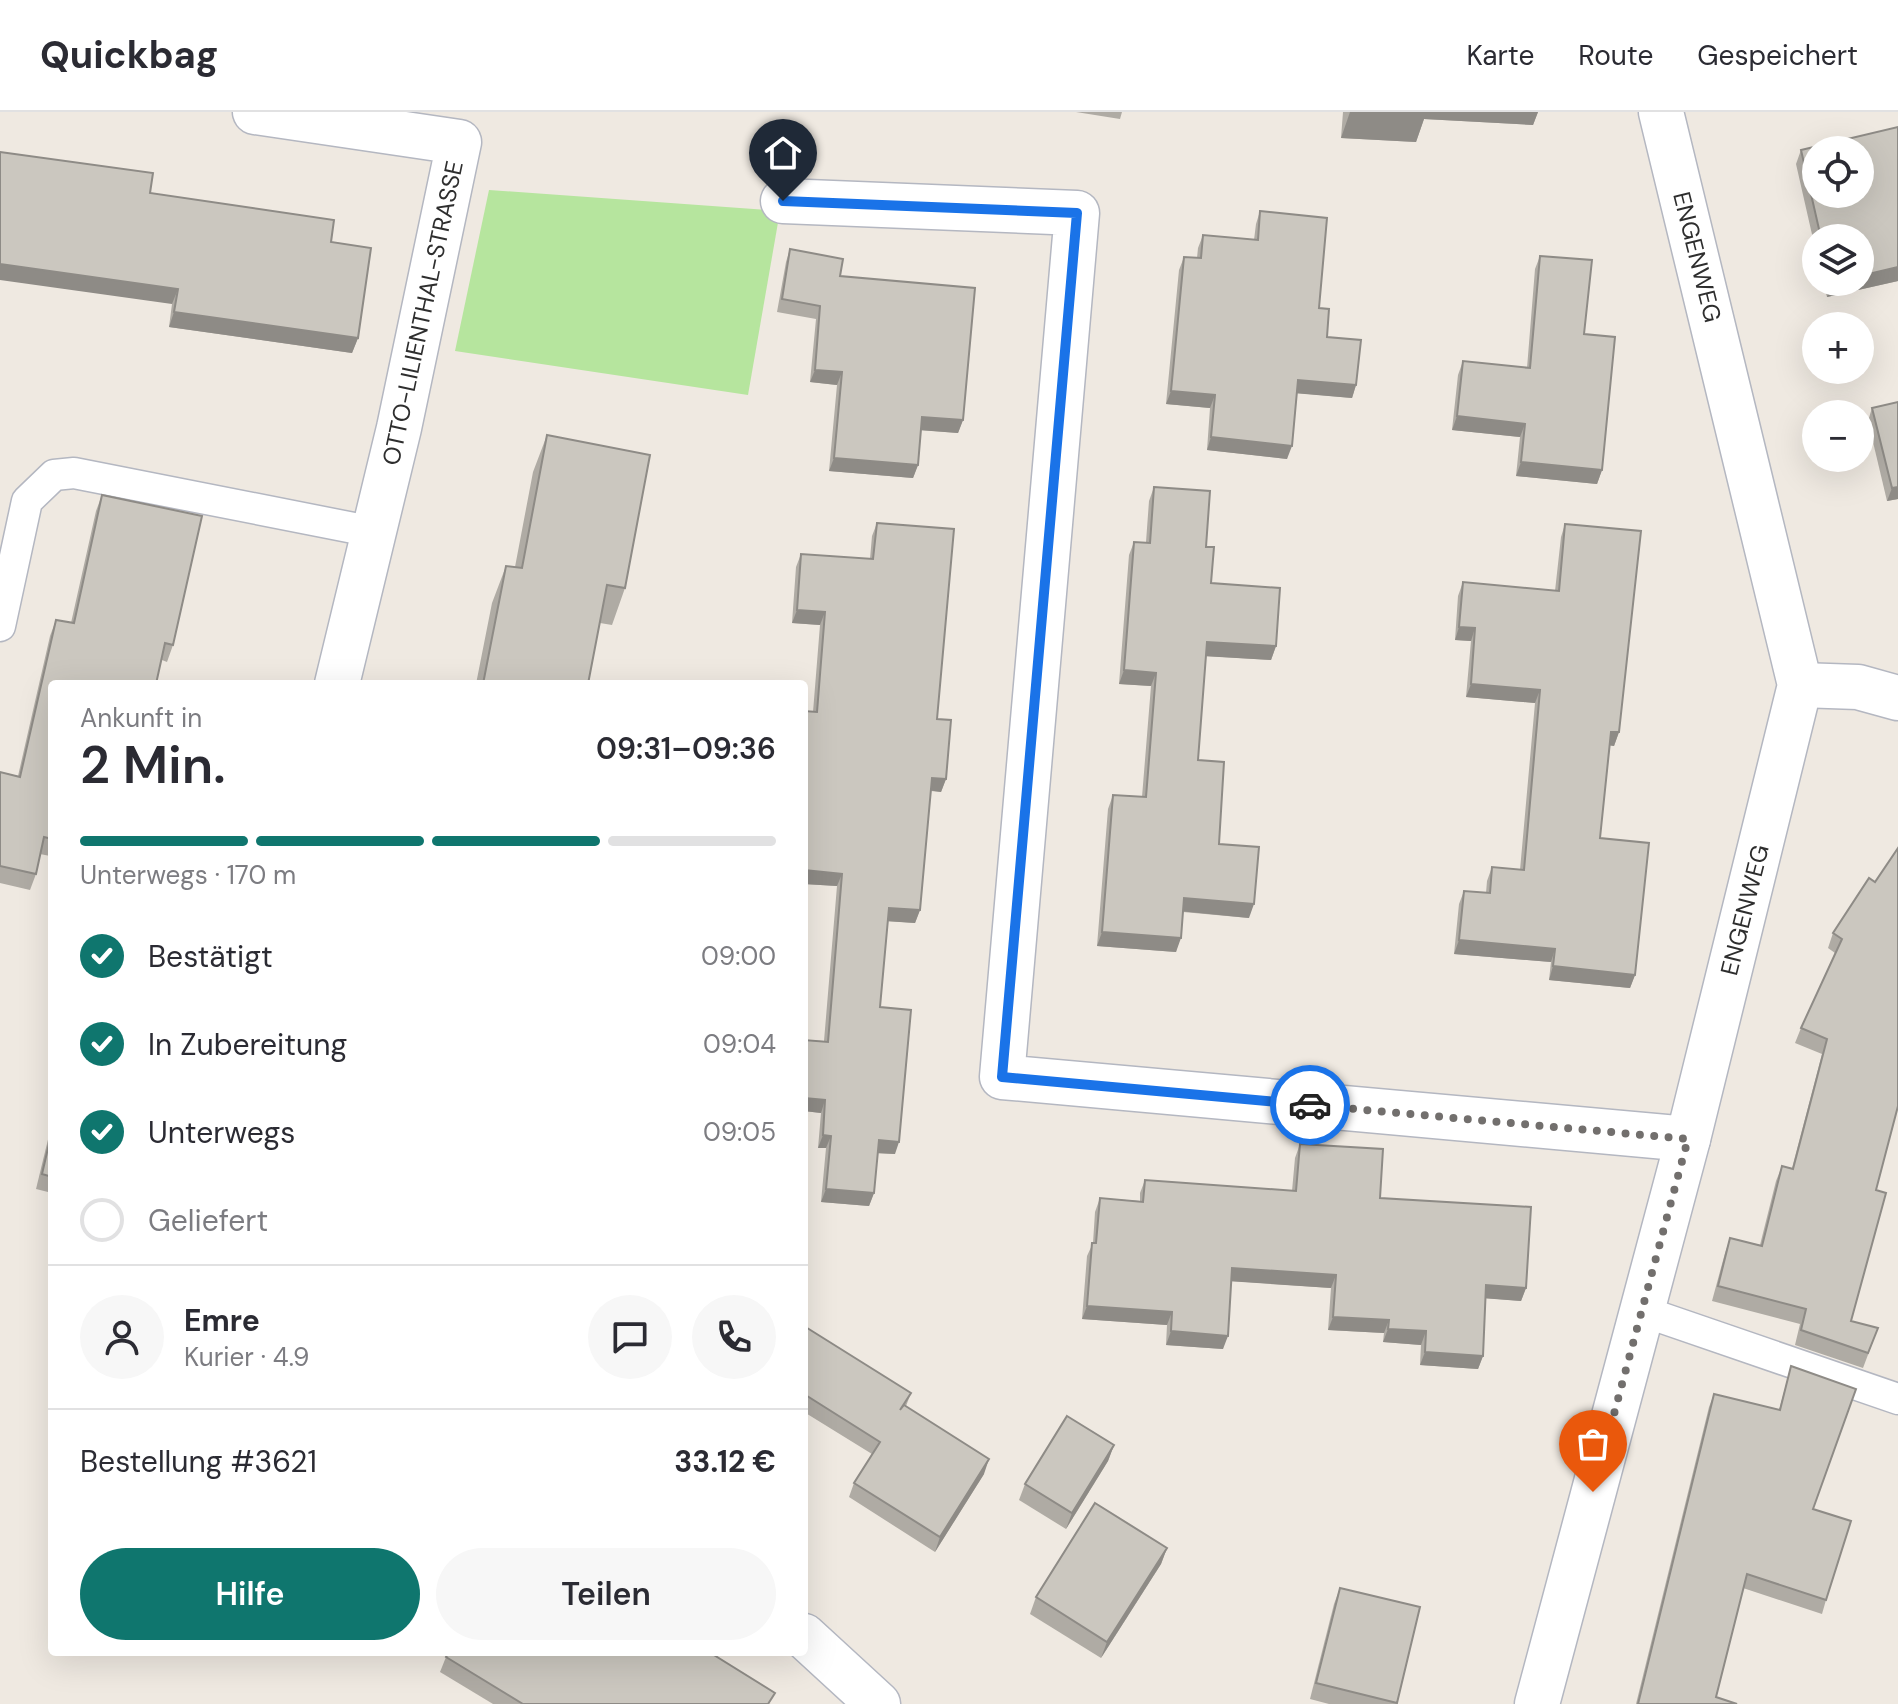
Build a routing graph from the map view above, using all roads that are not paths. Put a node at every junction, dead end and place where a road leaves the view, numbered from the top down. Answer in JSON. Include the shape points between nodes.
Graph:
{"nodes":[{"id":1,"x":255,"y":112,"type":"edge"},
{"id":2,"x":1661,"y":112,"type":"edge"},
{"id":3,"x":783,"y":201,"type":"dead end"},
{"id":4,"x":374,"y":532,"type":"junction"},
{"id":5,"x":0,"y":626,"type":"edge"},
{"id":6,"x":338,"y":680,"type":"edge"},
{"id":7,"x":1800,"y":685,"type":"junction"},
{"id":8,"x":1898,"y":698,"type":"edge"},
{"id":9,"x":1688,"y":1139,"type":"junction"},
{"id":10,"x":1642,"y":1311,"type":"junction"},
{"id":11,"x":1898,"y":1399,"type":"edge"},
{"id":12,"x":808,"y":1640,"type":"edge"},
{"id":13,"x":878,"y":1704,"type":"edge"},
{"id":14,"x":1537,"y":1704,"type":"edge"}],
"edges":[{"from":1,"to":4,"type":"street","name":"OTTO-LILIENTHAL-STRASSE","via":[[459,142]]},
{"from":2,"to":7,"type":"street","name":"ENGENWEG"},
{"from":3,"to":9,"type":"street","via":[[1077,213],[1002,1077]]},
{"from":4,"to":5,"type":"lane","via":[[74,473],[54,475],[27,501]]},
{"from":4,"to":6,"type":"street","name":"OTTO-LILIENTHAL-STRASSE"},
{"from":7,"to":8,"type":"street","via":[[1858,687]]},
{"from":7,"to":9,"type":"street","name":"ENGENWEG"},
{"from":9,"to":10,"type":"street","name":"ENGENWEG"},
{"from":10,"to":11,"type":"lane"},
{"from":10,"to":14,"type":"street","name":"ENGENWEG"},
{"from":12,"to":13,"type":"street"}]}
